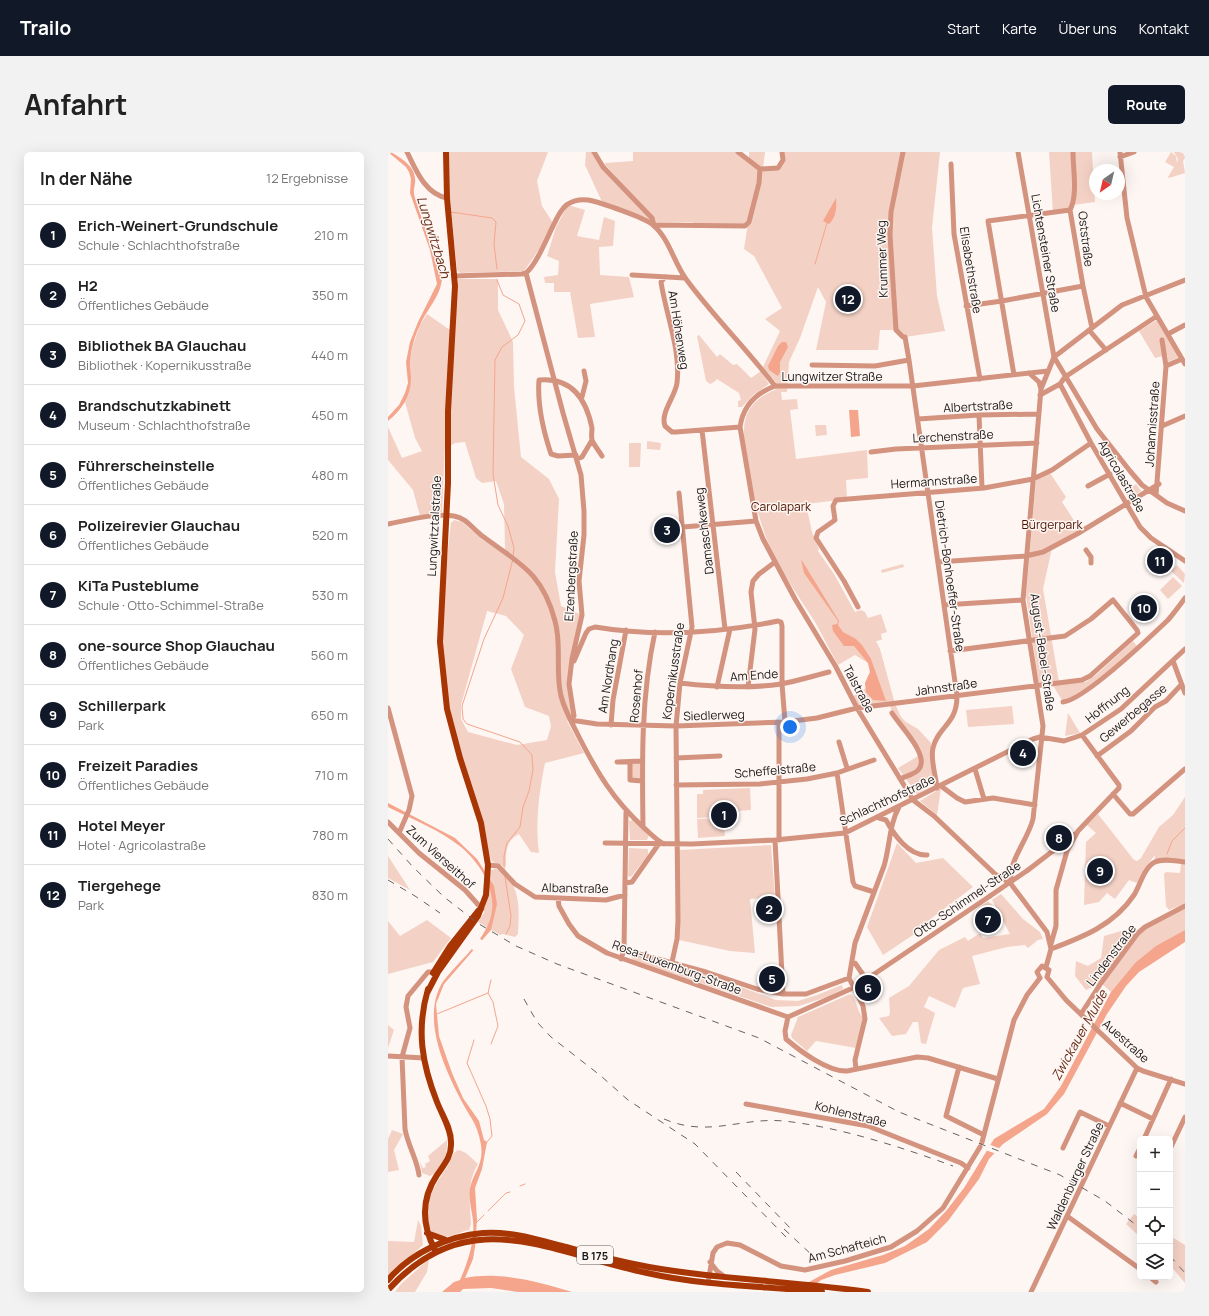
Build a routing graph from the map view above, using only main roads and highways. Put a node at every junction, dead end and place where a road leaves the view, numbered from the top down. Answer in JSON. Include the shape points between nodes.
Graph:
{"nodes":[{"id":1,"x":446,"y":152,"type":"edge"},
{"id":2,"x":481,"y":908,"type":"junction"},
{"id":3,"x":427,"y":992,"type":"junction"},
{"id":4,"x":427,"y":1233,"type":"junction"},
{"id":5,"x":466,"y":1238,"type":"junction"},
{"id":6,"x":448,"y":1240,"type":"junction"},
{"id":7,"x":434,"y":1249,"type":"junction"},
{"id":8,"x":708,"y":1279,"type":"junction"},
{"id":9,"x":388,"y":1280,"type":"edge"},
{"id":10,"x":800,"y":1287,"type":"junction"},
{"id":11,"x":388,"y":1290,"type":"edge"},
{"id":12,"x":819,"y":1290,"type":"edge"},
{"id":13,"x":868,"y":1292,"type":"edge"}],
"edges":[{"from":1,"to":2,"type":"main road","name":"Lungwitztalstraße","via":[[454,276],[448,411],[447,516],[440,642],[442,674],[452,730],[481,823],[488,867],[486,893]]},
{"from":2,"to":3,"type":"main road","via":[[474,925],[438,972]]},
{"from":2,"to":3,"type":"main road","via":[[450,946],[434,972]]},
{"from":3,"to":4,"type":"main road","via":[[421,1021],[421,1044],[434,1094],[451,1135],[452,1144],[445,1164],[429,1189],[425,1202]]},
{"from":4,"to":6,"type":"main road"},
{"from":4,"to":7,"type":"main road"},
{"from":5,"to":6,"type":"main road","number":"B 175"},
{"from":5,"to":7,"type":"main road","number":"B 175"},
{"from":5,"to":8,"type":"main road","number":"B 175","via":[[482,1236],[517,1240],[647,1273]]},
{"from":6,"to":7,"type":"main road","number":"B 175"},
{"from":7,"to":9,"type":"main road","number":"B 175","via":[[410,1260]]},
{"from":7,"to":11,"type":"main road","number":"B 175"},
{"from":8,"to":10,"type":"main road","number":"B 175"},
{"from":8,"to":10,"type":"main road","number":"B 175","via":[[725,1278]]},
{"from":10,"to":12,"type":"main road","number":"B 175"},
{"from":12,"to":13,"type":"main road","number":"B 175"}]}
